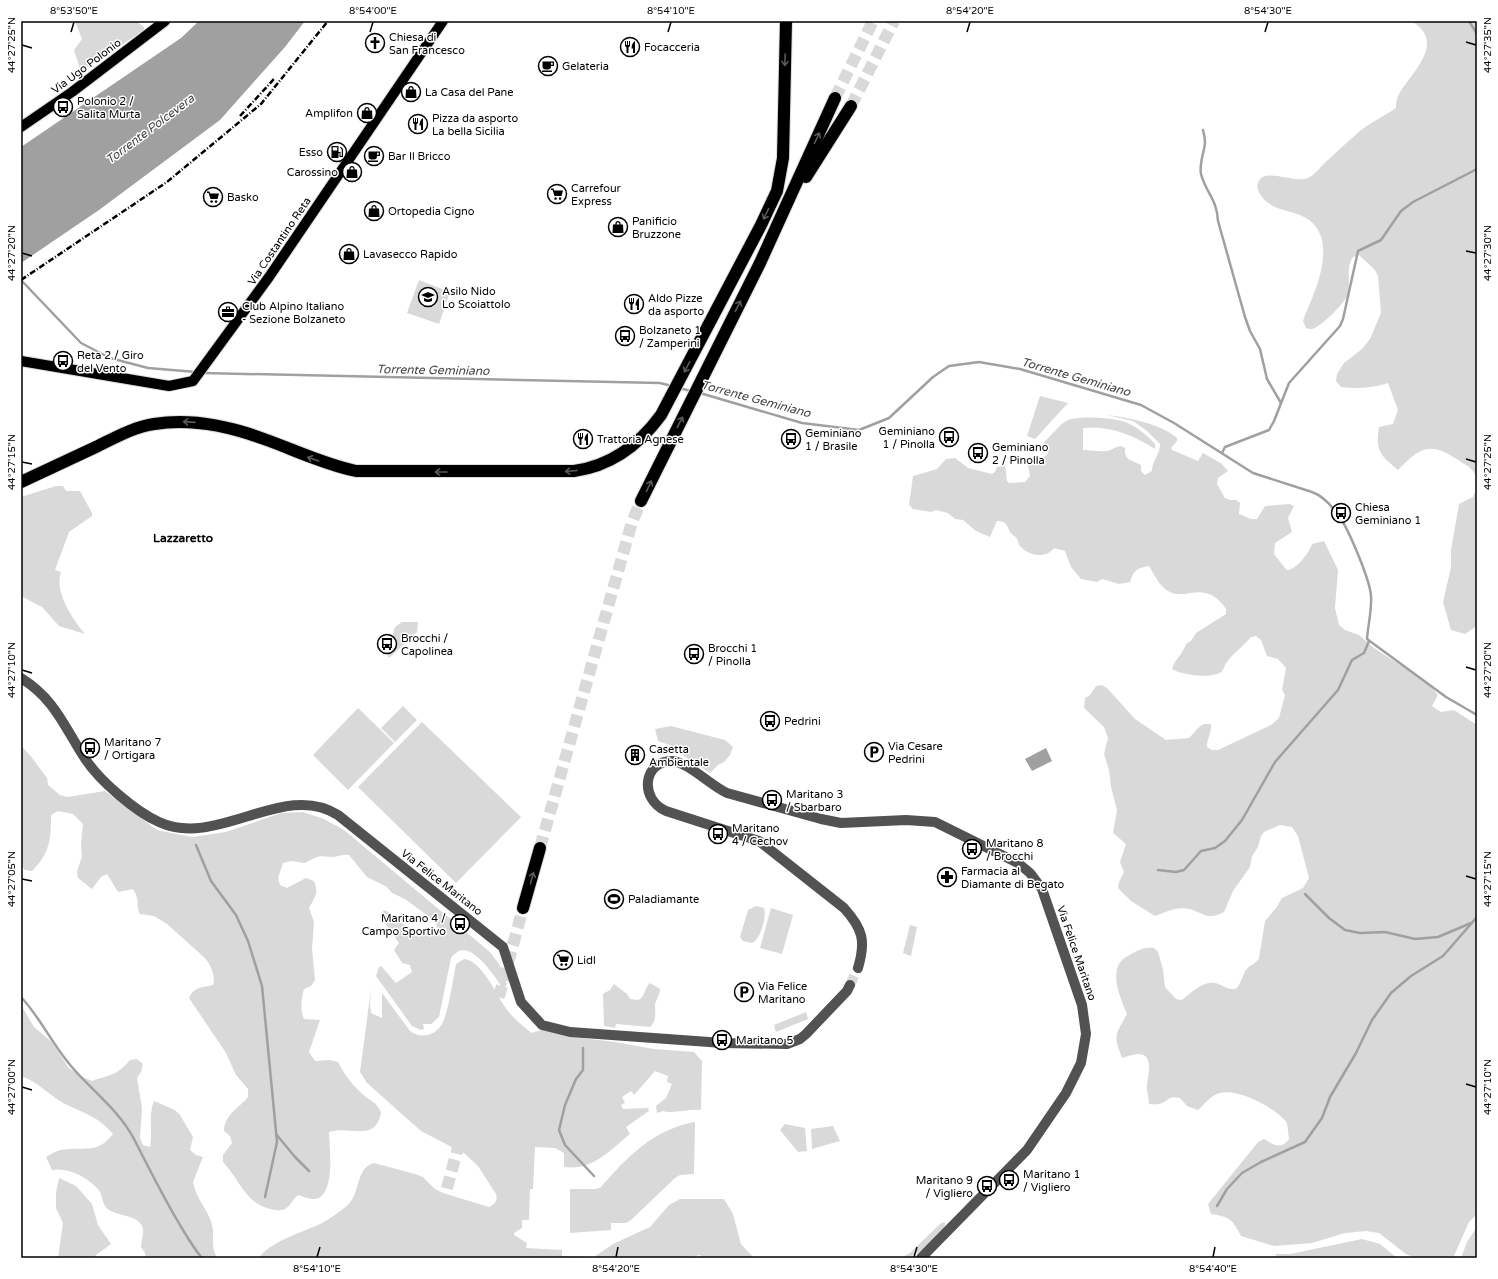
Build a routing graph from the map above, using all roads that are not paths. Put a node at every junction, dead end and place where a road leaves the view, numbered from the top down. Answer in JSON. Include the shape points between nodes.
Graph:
{"nodes":[{"id":1,"x":165,"y":21,"type":"edge"},
{"id":2,"x":443,"y":21,"type":"edge"},
{"id":3,"x":786,"y":21,"type":"edge"},
{"id":4,"x":835,"y":98,"type":"tunnel mouth"},
{"id":5,"x":851,"y":106,"type":"tunnel mouth"},
{"id":6,"x":21,"y":127,"type":"edge"},
{"id":7,"x":776,"y":230,"type":"junction"},
{"id":8,"x":21,"y":361,"type":"edge"},
{"id":9,"x":21,"y":482,"type":"edge"},
{"id":10,"x":641,"y":501,"type":"tunnel mouth"},
{"id":11,"x":21,"y":678,"type":"edge"},
{"id":12,"x":540,"y":848,"type":"tunnel mouth"},
{"id":13,"x":523,"y":908,"type":"tunnel mouth"},
{"id":14,"x":858,"y":968,"type":"tunnel mouth"},
{"id":15,"x":850,"y":985,"type":"tunnel mouth"},
{"id":16,"x":921,"y":1258,"type":"edge"}],
"edges":[{"from":1,"to":6,"type":"main road","name":"Via Ugo Polonio","via":[[72,92]]},
{"from":2,"to":8,"type":"main road","name":"Via Costantino Reta","via":[[269,277],[194,380],[169,386]]},
{"from":3,"to":9,"type":"highway","one_way":true,"via":[[783,158],[773,200],[661,415],[640,440],[609,462],[586,470],[563,472],[356,471],[337,467],[264,439],[226,428],[175,422],[153,424],[124,433]]},
{"from":7,"to":4,"type":"highway","one_way":true},
{"from":5,"to":7,"type":"highway"},
{"from":10,"to":7,"type":"highway","one_way":true},
{"from":11,"to":15,"type":"street","name":"Via Felice Maritano","via":[[46,697],[96,772],[134,806],[159,822],[180,828],[205,827],[305,804],[325,808],[338,816],[503,947],[521,1002],[539,1022],[548,1027],[570,1032],[616,1036],[787,1044],[806,1034]]},
{"from":13,"to":12,"type":"highway","one_way":true},
{"from":14,"to":16,"type":"street","name":"Via Felice Maritano","via":[[862,949],[861,934],[854,919],[844,908],[759,841],[660,808],[652,800],[648,789],[649,778],[656,768],[666,762],[676,762],[727,793],[841,823],[906,820],[935,822],[1018,863],[1030,872],[1042,889],[1082,1005],[1086,1034],[1082,1063],[1066,1093],[1027,1150]]}]}
